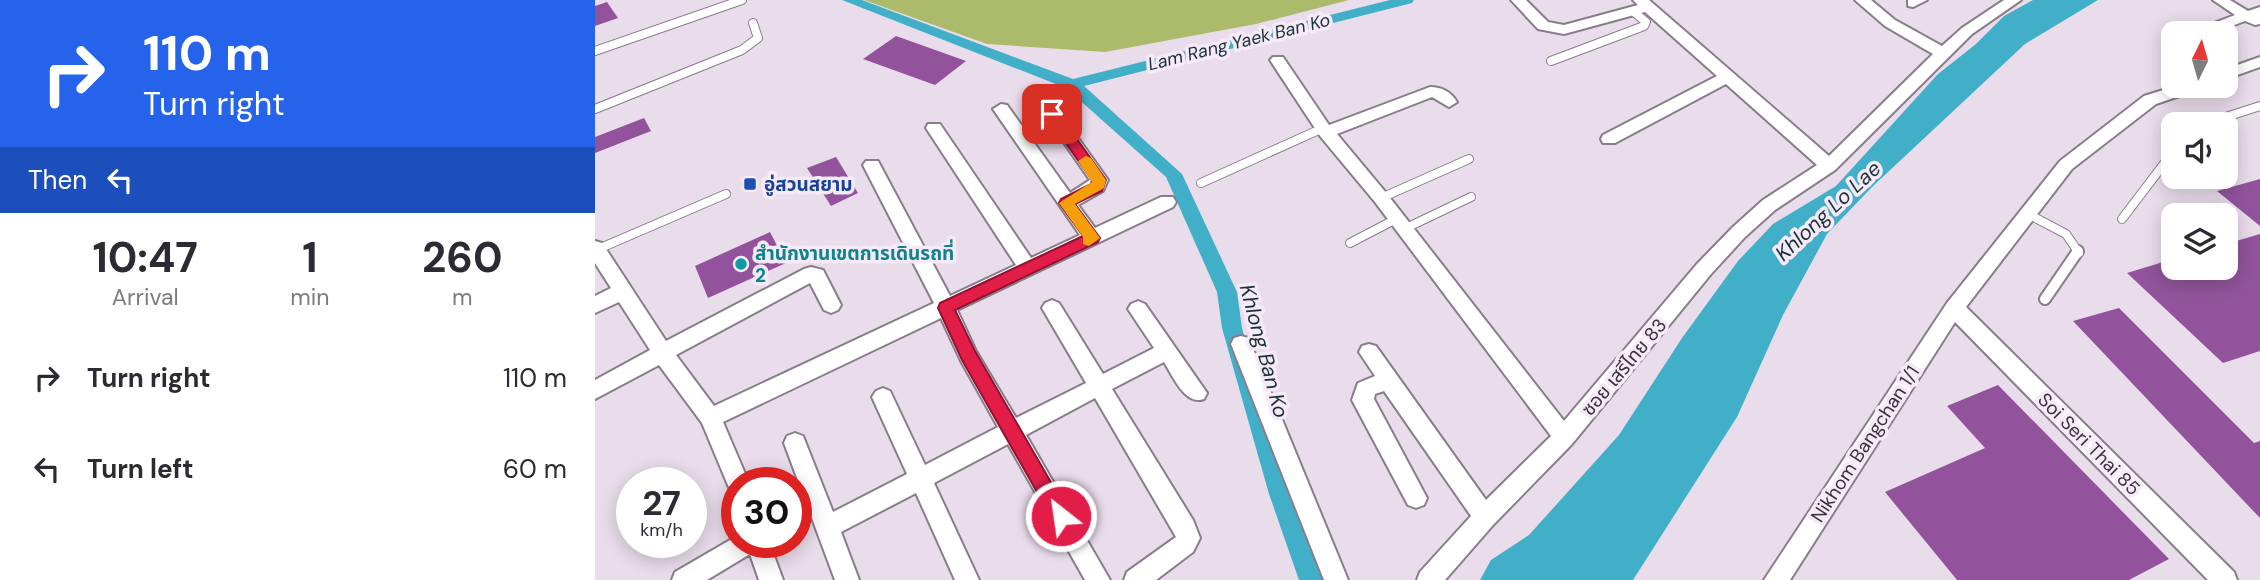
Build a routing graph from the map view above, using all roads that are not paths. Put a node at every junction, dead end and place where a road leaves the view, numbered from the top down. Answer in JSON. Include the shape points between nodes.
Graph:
{"nodes":[{"id":1,"x":742,"y":0,"type":"edge"},
{"id":2,"x":1518,"y":0,"type":"edge"},
{"id":3,"x":1863,"y":0,"type":"edge"},
{"id":4,"x":2014,"y":0,"type":"edge"},
{"id":5,"x":2220,"y":0,"type":"edge"},
{"id":6,"x":1641,"y":6,"type":"edge"},
{"id":7,"x":2256,"y":17,"type":"edge"},
{"id":8,"x":2238,"y":22,"type":"edge"},
{"id":9,"x":753,"y":23,"type":"dead end"},
{"id":10,"x":595,"y":51,"type":"edge"},
{"id":11,"x":1943,"y":53,"type":"junction"},
{"id":12,"x":1279,"y":60,"type":"dead end"},
{"id":13,"x":1551,"y":61,"type":"dead end"},
{"id":14,"x":2260,"y":62,"type":"edge"},
{"id":15,"x":2238,"y":70,"type":"edge"},
{"id":16,"x":1726,"y":77,"type":"junction"},
{"id":17,"x":2161,"y":96,"type":"edge"},
{"id":18,"x":1449,"y":103,"type":"dead end"},
{"id":19,"x":2260,"y":106,"type":"edge"},
{"id":20,"x":1001,"y":109,"type":"dead end"},
{"id":21,"x":595,"y":110,"type":"edge"},
{"id":22,"x":2238,"y":113,"type":"edge"},
{"id":23,"x":1052,"y":114,"type":"dead end"},
{"id":24,"x":934,"y":128,"type":"dead end"},
{"id":25,"x":1324,"y":130,"type":"junction"},
{"id":26,"x":1609,"y":139,"type":"dead end"},
{"id":27,"x":1469,"y":159,"type":"dead end"},
{"id":28,"x":872,"y":165,"type":"dead end"},
{"id":29,"x":1829,"y":166,"type":"junction"},
{"id":30,"x":2161,"y":168,"type":"edge"},
{"id":31,"x":1201,"y":183,"type":"dead end"},
{"id":32,"x":726,"y":194,"type":"dead end"},
{"id":33,"x":1471,"y":197,"type":"dead end"},
{"id":34,"x":1381,"y":198,"type":"junction"},
{"id":35,"x":1167,"y":202,"type":"dead end"},
{"id":36,"x":1066,"y":203,"type":"junction"},
{"id":37,"x":2028,"y":214,"type":"junction"},
{"id":38,"x":2122,"y":219,"type":"dead end"},
{"id":39,"x":1400,"y":224,"type":"junction"},
{"id":40,"x":1092,"y":238,"type":"junction"},
{"id":41,"x":1350,"y":243,"type":"dead end"},
{"id":42,"x":596,"y":249,"type":"edge"},
{"id":43,"x":1028,"y":269,"type":"junction"},
{"id":44,"x":621,"y":292,"type":"junction"},
{"id":45,"x":2045,"y":299,"type":"dead end"},
{"id":46,"x":595,"y":305,"type":"edge"},
{"id":47,"x":831,"y":306,"type":"dead end"},
{"id":48,"x":946,"y":308,"type":"junction"},
{"id":49,"x":1052,"y":308,"type":"dead end"},
{"id":50,"x":1954,"y":308,"type":"junction"},
{"id":51,"x":1138,"y":309,"type":"dead end"},
{"id":52,"x":1241,"y":344,"type":"dead end"},
{"id":53,"x":1166,"y":351,"type":"junction"},
{"id":54,"x":1369,"y":352,"type":"dead end"},
{"id":55,"x":663,"y":354,"type":"junction"},
{"id":56,"x":1389,"y":380,"type":"junction"},
{"id":57,"x":1098,"y":387,"type":"junction"},
{"id":58,"x":595,"y":390,"type":"edge"},
{"id":59,"x":1197,"y":393,"type":"dead end"},
{"id":60,"x":883,"y":397,"type":"dead end"},
{"id":61,"x":710,"y":418,"type":"junction"},
{"id":62,"x":1011,"y":431,"type":"junction"},
{"id":63,"x":1564,"y":437,"type":"junction"},
{"id":64,"x":795,"y":443,"type":"dead end"},
{"id":65,"x":731,"y":467,"type":"edge"},
{"id":66,"x":920,"y":478,"type":"junction"},
{"id":67,"x":1416,"y":498,"type":"dead end"},
{"id":68,"x":1485,"y":517,"type":"junction"},
{"id":69,"x":826,"y":528,"type":"junction"},
{"id":70,"x":722,"y":558,"type":"edge"},
{"id":71,"x":763,"y":558,"type":"edge"},
{"id":72,"x":684,"y":580,"type":"edge"},
{"id":73,"x":771,"y":580,"type":"edge"},
{"id":74,"x":847,"y":580,"type":"edge"},
{"id":75,"x":967,"y":580,"type":"edge"},
{"id":76,"x":1097,"y":580,"type":"edge"},
{"id":77,"x":1136,"y":580,"type":"edge"},
{"id":78,"x":1336,"y":580,"type":"edge"},
{"id":79,"x":1429,"y":580,"type":"edge"},
{"id":80,"x":1776,"y":580,"type":"edge"},
{"id":81,"x":2225,"y":580,"type":"edge"}],
"edges":[{"from":1,"to":10,"type":"lane"},
{"from":2,"to":6,"type":"street","via":[[1543,26],[1556,30],[1572,30]]},
{"from":3,"to":11,"type":"street","via":[[1890,23]]},
{"from":4,"to":11,"type":"street","name":"ซอย เสรีไทย 83"},
{"from":5,"to":7,"type":"street"},
{"from":6,"to":13,"type":"lane","via":[[1644,26]]},
{"from":6,"to":16,"type":"street"},
{"from":7,"to":8,"type":"street"},
{"from":9,"to":21,"type":"lane","via":[[758,38],[742,50]]},
{"from":11,"to":29,"type":"street","name":"ซอย เสรีไทย 83"},
{"from":12,"to":25,"type":"street"},
{"from":14,"to":15,"type":"street"},
{"from":16,"to":26,"type":"street"},
{"from":16,"to":29,"type":"street"},
{"from":17,"to":37,"type":"street","name":"Nikhom Bangchan 1/1","via":[[2066,165]]},
{"from":18,"to":25,"type":"street","via":[[1437,92],[1430,92]]},
{"from":19,"to":22,"type":"lane"},
{"from":20,"to":36,"type":"street"},
{"from":23,"to":36,"type":"street","via":[[1099,180],[1097,187]]},
{"from":24,"to":43,"type":"street"},
{"from":25,"to":31,"type":"lane"},
{"from":25,"to":34,"type":"street"},
{"from":27,"to":34,"type":"lane"},
{"from":28,"to":48,"type":"street"},
{"from":29,"to":63,"type":"street","name":"ซอย เสรีไทย 83","via":[[1769,205],[1739,232]]},
{"from":30,"to":38,"type":"lane"},
{"from":32,"to":42,"type":"lane"},
{"from":33,"to":39,"type":"lane"},
{"from":34,"to":39,"type":"street"},
{"from":35,"to":40,"type":"street"},
{"from":36,"to":40,"type":"street"},
{"from":37,"to":45,"type":"lane","via":[[2072,238],[2078,246],[2079,254]]},
{"from":37,"to":50,"type":"street","name":"Nikhom Bangchan 1/1"},
{"from":39,"to":41,"type":"lane"},
{"from":39,"to":63,"type":"street"},
{"from":40,"to":43,"type":"street"},
{"from":42,"to":44,"type":"street"},
{"from":43,"to":48,"type":"street"},
{"from":44,"to":46,"type":"street"},
{"from":44,"to":55,"type":"street"},
{"from":47,"to":55,"type":"street","via":[[816,275],[811,274]]},
{"from":48,"to":61,"type":"street"},
{"from":48,"to":62,"type":"street"},
{"from":49,"to":57,"type":"street"},
{"from":50,"to":80,"type":"street","name":"Nikhom Bangchan 1/1"},
{"from":50,"to":81,"type":"street","name":"Soi Seri Thai 85"},
{"from":51,"to":53,"type":"street"},
{"from":52,"to":78,"type":"street"},
{"from":53,"to":57,"type":"street"},
{"from":53,"to":59,"type":"street"},
{"from":54,"to":56,"type":"street"},
{"from":55,"to":58,"type":"street"},
{"from":55,"to":61,"type":"street"},
{"from":56,"to":67,"type":"street","via":[[1365,389],[1363,400]]},
{"from":56,"to":68,"type":"street"},
{"from":57,"to":62,"type":"street"},
{"from":57,"to":77,"type":"street","via":[[1188,538]]},
{"from":60,"to":66,"type":"street"},
{"from":61,"to":65,"type":"street"},
{"from":62,"to":66,"type":"street"},
{"from":62,"to":76,"type":"street"},
{"from":63,"to":68,"type":"street","name":"ซอย เสรีไทย 83"},
{"from":64,"to":69,"type":"street"},
{"from":66,"to":69,"type":"street"},
{"from":66,"to":75,"type":"street"},
{"from":68,"to":79,"type":"street","name":"ซอย เสรีไทย 83"},
{"from":69,"to":74,"type":"street"},
{"from":70,"to":72,"type":"street"},
{"from":71,"to":73,"type":"street"}]}
